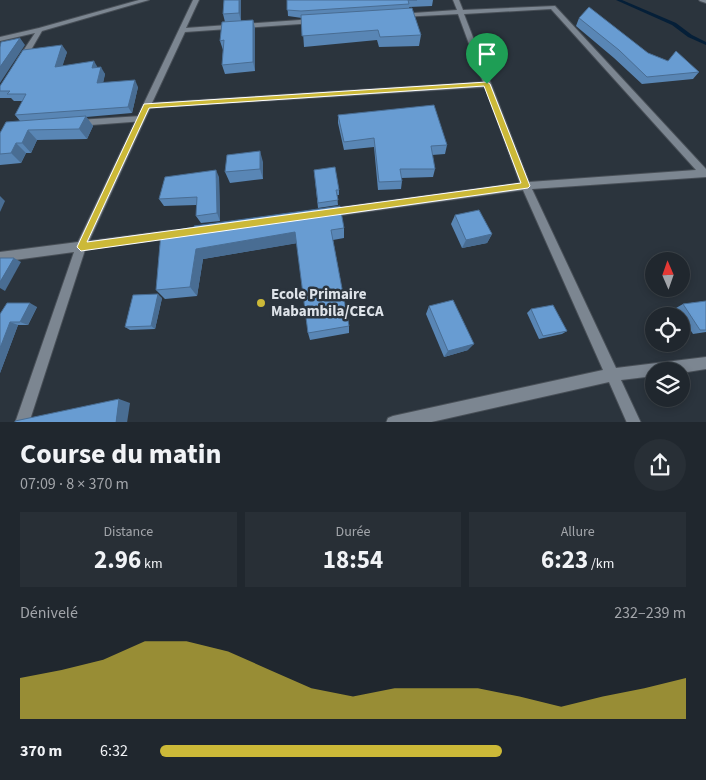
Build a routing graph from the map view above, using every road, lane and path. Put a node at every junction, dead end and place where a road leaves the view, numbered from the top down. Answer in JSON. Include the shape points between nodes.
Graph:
{"nodes":[{"id":1,"x":146,"y":0,"type":"edge"},
{"id":2,"x":196,"y":0,"type":"edge"},
{"id":3,"x":456,"y":0,"type":"edge"},
{"id":4,"x":702,"y":0,"type":"edge"},
{"id":5,"x":706,"y":1,"type":"edge"},
{"id":6,"x":460,"y":11,"type":"junction"},
{"id":7,"x":391,"y":16,"type":"edge"},
{"id":8,"x":321,"y":20,"type":"edge"},
{"id":9,"x":40,"y":30,"type":"junction"},
{"id":10,"x":182,"y":30,"type":"junction"},
{"id":11,"x":1,"y":37,"type":"edge"},
{"id":12,"x":15,"y":69,"type":"edge"},
{"id":13,"x":487,"y":84,"type":"junction"},
{"id":14,"x":146,"y":106,"type":"junction"},
{"id":15,"x":141,"y":119,"type":"junction"},
{"id":16,"x":66,"y":124,"type":"edge"},
{"id":17,"x":705,"y":173,"type":"edge"},
{"id":18,"x":526,"y":186,"type":"junction"},
{"id":19,"x":318,"y":214,"type":"edge"},
{"id":20,"x":180,"y":233,"type":"edge"},
{"id":21,"x":81,"y":247,"type":"junction"},
{"id":22,"x":0,"y":257,"type":"edge"},
{"id":23,"x":706,"y":363,"type":"edge"},
{"id":24,"x":612,"y":375,"type":"junction"},
{"id":25,"x":22,"y":422,"type":"edge"},
{"id":26,"x":393,"y":422,"type":"edge"},
{"id":27,"x":634,"y":422,"type":"edge"}],
"edges":[{"from":1,"to":9,"type":"street"},
{"from":2,"to":10,"type":"street"},
{"from":3,"to":6,"type":"street"},
{"from":4,"to":5,"type":"street"},
{"from":6,"to":7,"type":"street"},
{"from":6,"to":13,"type":"street"},
{"from":6,"to":17,"type":"street","via":[[553,7]]},
{"from":8,"to":10,"type":"street"},
{"from":9,"to":11,"type":"street"},
{"from":9,"to":12,"type":"street"},
{"from":10,"to":14,"type":"street"},
{"from":13,"to":14,"type":"street"},
{"from":13,"to":18,"type":"street"},
{"from":14,"to":15,"type":"street"},
{"from":15,"to":16,"type":"street"},
{"from":15,"to":21,"type":"street"},
{"from":17,"to":18,"type":"street"},
{"from":18,"to":19,"type":"street"},
{"from":18,"to":24,"type":"street"},
{"from":20,"to":21,"type":"street"},
{"from":21,"to":22,"type":"street"},
{"from":21,"to":25,"type":"street"},
{"from":23,"to":24,"type":"street"},
{"from":24,"to":26,"type":"street"},
{"from":24,"to":27,"type":"street"}]}
